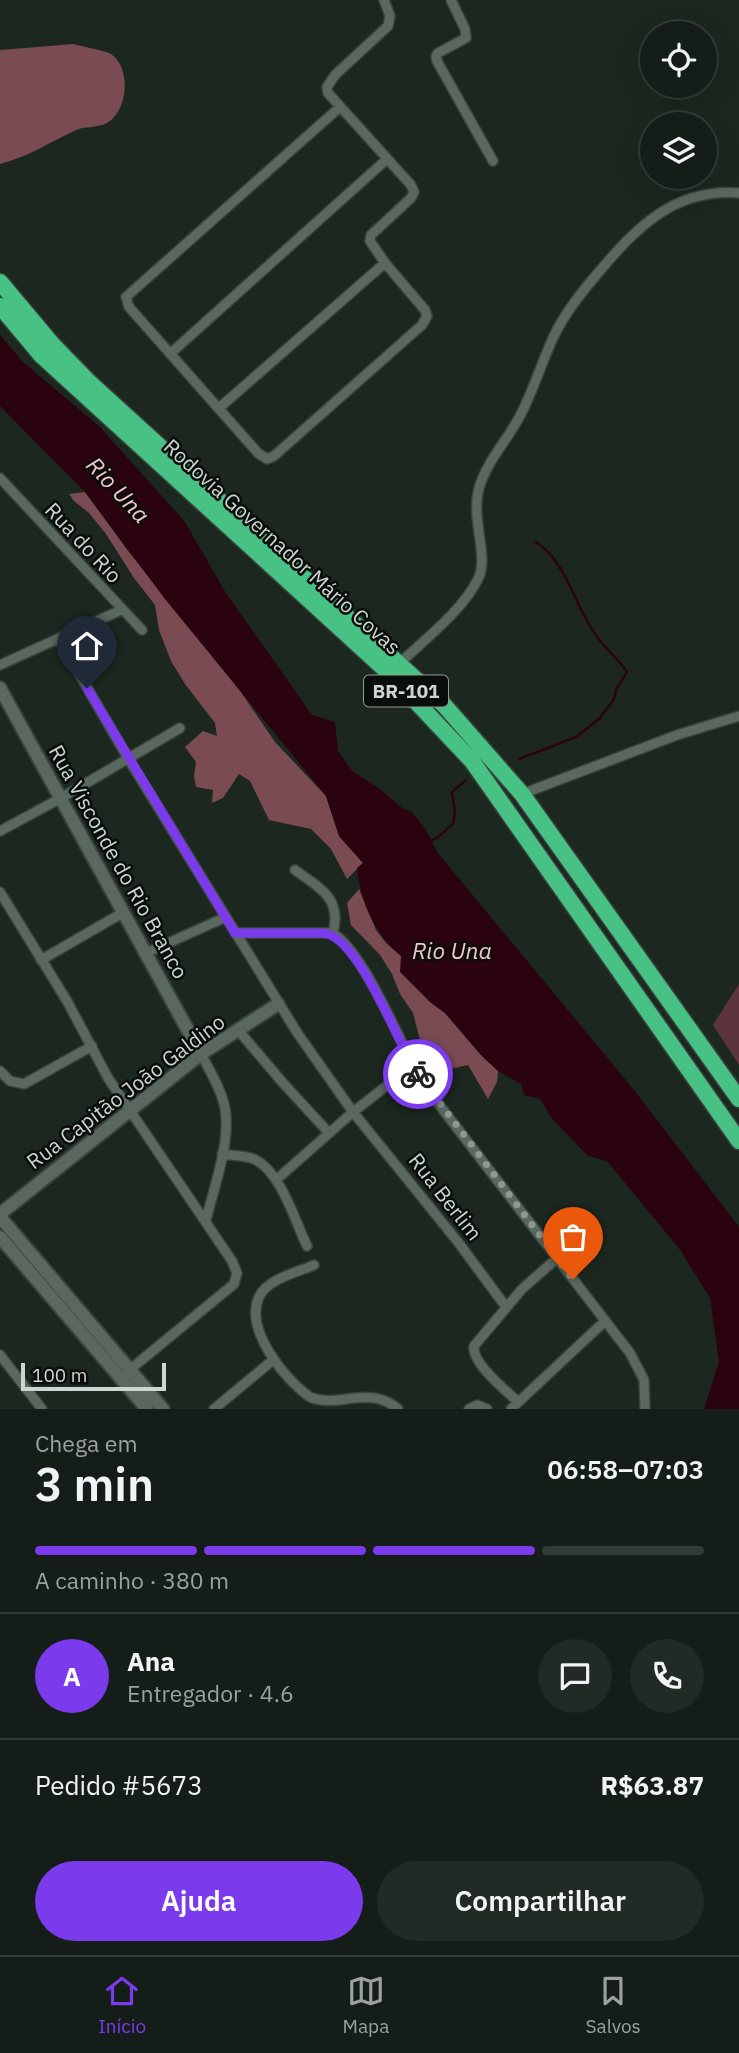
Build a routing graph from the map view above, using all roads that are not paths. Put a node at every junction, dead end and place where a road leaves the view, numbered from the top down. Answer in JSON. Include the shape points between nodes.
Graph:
{"nodes":[{"id":1,"x":384,"y":0,"type":"edge"},
{"id":2,"x":452,"y":0,"type":"edge"},
{"id":3,"x":340,"y":107,"type":"junction"},
{"id":4,"x":387,"y":159,"type":"junction"},
{"id":5,"x":493,"y":161,"type":"dead end"},
{"id":6,"x":739,"y":193,"type":"edge"},
{"id":7,"x":385,"y":263,"type":"junction"},
{"id":8,"x":0,"y":282,"type":"edge"},
{"id":9,"x":0,"y":306,"type":"edge"},
{"id":10,"x":171,"y":353,"type":"junction"},
{"id":11,"x":219,"y":408,"type":"junction"},
{"id":12,"x":0,"y":478,"type":"edge"},
{"id":13,"x":121,"y":610,"type":"junction"},
{"id":14,"x":142,"y":630,"type":"dead end"},
{"id":15,"x":59,"y":639,"type":"junction"},
{"id":16,"x":399,"y":664,"type":"junction"},
{"id":17,"x":0,"y":665,"type":"edge"},
{"id":18,"x":0,"y":688,"type":"edge"},
{"id":19,"x":739,"y":716,"type":"edge"},
{"id":20,"x":180,"y":728,"type":"dead end"},
{"id":21,"x":129,"y":760,"type":"junction"},
{"id":22,"x":522,"y":794,"type":"junction"},
{"id":23,"x":61,"y":799,"type":"junction"},
{"id":24,"x":0,"y":831,"type":"edge"},
{"id":25,"x":295,"y":870,"type":"dead end"},
{"id":26,"x":0,"y":892,"type":"edge"},
{"id":27,"x":124,"y":912,"type":"junction"},
{"id":28,"x":226,"y":917,"type":"junction"},
{"id":29,"x":235,"y":933,"type":"junction"},
{"id":30,"x":332,"y":933,"type":"junction"},
{"id":31,"x":146,"y":953,"type":"junction"},
{"id":32,"x":41,"y":960,"type":"junction"},
{"id":33,"x":278,"y":1004,"type":"junction"},
{"id":34,"x":238,"y":1030,"type":"junction"},
{"id":35,"x":92,"y":1046,"type":"junction"},
{"id":36,"x":201,"y":1054,"type":"junction"},
{"id":37,"x":412,"y":1066,"type":"junction"},
{"id":38,"x":0,"y":1070,"type":"edge"},
{"id":39,"x":739,"y":1099,"type":"edge"},
{"id":40,"x":129,"y":1110,"type":"junction"},
{"id":41,"x":353,"y":1112,"type":"junction"},
{"id":42,"x":329,"y":1133,"type":"junction"},
{"id":43,"x":739,"y":1141,"type":"edge"},
{"id":44,"x":222,"y":1154,"type":"junction"},
{"id":45,"x":276,"y":1180,"type":"junction"},
{"id":46,"x":0,"y":1215,"type":"edge"},
{"id":47,"x":206,"y":1220,"type":"junction"},
{"id":48,"x":3,"y":1234,"type":"edge"},
{"id":49,"x":307,"y":1246,"type":"dead end"},
{"id":50,"x":556,"y":1259,"type":"junction"},
{"id":51,"x":314,"y":1265,"type":"dead end"},
{"id":52,"x":506,"y":1307,"type":"junction"},
{"id":53,"x":605,"y":1321,"type":"junction"},
{"id":54,"x":0,"y":1355,"type":"edge"},
{"id":55,"x":273,"y":1360,"type":"junction"},
{"id":56,"x":125,"y":1373,"type":"junction"},
{"id":57,"x":146,"y":1405,"type":"edge"},
{"id":58,"x":514,"y":1406,"type":"edge"},
{"id":59,"x":42,"y":1409,"type":"edge"},
{"id":60,"x":163,"y":1409,"type":"edge"},
{"id":61,"x":214,"y":1409,"type":"edge"},
{"id":62,"x":398,"y":1409,"type":"edge"},
{"id":63,"x":469,"y":1409,"type":"edge"},
{"id":64,"x":487,"y":1409,"type":"edge"},
{"id":65,"x":645,"y":1409,"type":"edge"}],
"edges":[{"from":1,"to":3,"type":"street","via":[[388,26],[327,87]]},
{"from":2,"to":5,"type":"street","via":[[467,38],[438,53],[437,61]]},
{"from":3,"to":4,"type":"street"},
{"from":3,"to":10,"type":"street","via":[[126,297],[129,307]]},
{"from":4,"to":7,"type":"street","via":[[414,192],[371,235],[370,241]]},
{"from":4,"to":10,"type":"street"},
{"from":6,"to":16,"type":"street","via":[[701,196],[658,213],[635,230],[577,298],[553,337],[522,414],[480,485],[476,503],[479,578],[455,609]]},
{"from":7,"to":11,"type":"street"},
{"from":7,"to":11,"type":"street","via":[[425,310],[422,325],[274,456],[262,457]]},
{"from":8,"to":16,"type":"highway","name":"Rodovia Governador Mário Covas","number":"BR-101","via":[[90,383]]},
{"from":9,"to":43,"type":"highway","name":"Rodovia Governador Mário Covas","number":"BR-101","via":[[41,355],[389,673],[472,761]]},
{"from":10,"to":11,"type":"street"},
{"from":12,"to":13,"type":"street","name":"Rua do Rio"},
{"from":13,"to":14,"type":"street","name":"Rua do Rio"},
{"from":13,"to":15,"type":"street"},
{"from":15,"to":17,"type":"street"},
{"from":15,"to":21,"type":"street","name":"Rua Berlim"},
{"from":16,"to":22,"type":"highway","name":"Rodovia Governador Mário Covas","number":"BR-101","via":[[451,713]]},
{"from":18,"to":23,"type":"street","name":"Rua Visconde do Rio Branco"},
{"from":19,"to":22,"type":"street"},
{"from":20,"to":21,"type":"street"},
{"from":21,"to":23,"type":"street"},
{"from":21,"to":28,"type":"street","name":"Rua Berlim"},
{"from":22,"to":39,"type":"highway","name":"Rodovia Governador Mário Covas","number":"BR-101"},
{"from":23,"to":24,"type":"street"},
{"from":23,"to":27,"type":"street","name":"Rua Visconde do Rio Branco"},
{"from":25,"to":30,"type":"street","via":[[328,894],[336,919]]},
{"from":26,"to":32,"type":"street"},
{"from":27,"to":31,"type":"street","name":"Rua Visconde do Rio Branco"},
{"from":27,"to":32,"type":"street"},
{"from":28,"to":29,"type":"street","name":"Rua Berlim"},
{"from":28,"to":31,"type":"street"},
{"from":29,"to":30,"type":"street"},
{"from":29,"to":33,"type":"street","name":"Rua Berlim"},
{"from":30,"to":37,"type":"street","via":[[359,963]]},
{"from":31,"to":36,"type":"street","name":"Rua Visconde do Rio Branco"},
{"from":32,"to":35,"type":"street"},
{"from":33,"to":34,"type":"street","name":"Rua Capitão João Galdino"},
{"from":33,"to":41,"type":"street","name":"Rua Berlim"},
{"from":34,"to":36,"type":"street","name":"Rua Capitão João Galdino"},
{"from":34,"to":42,"type":"street"},
{"from":35,"to":38,"type":"street","via":[[24,1084],[10,1082]]},
{"from":35,"to":40,"type":"street"},
{"from":36,"to":40,"type":"street","name":"Rua Capitão João Galdino"},
{"from":36,"to":44,"type":"street","via":[[225,1111]]},
{"from":37,"to":41,"type":"street"},
{"from":37,"to":50,"type":"street"},
{"from":40,"to":46,"type":"street","name":"Rua Capitão João Galdino"},
{"from":40,"to":47,"type":"street"},
{"from":41,"to":42,"type":"street"},
{"from":41,"to":52,"type":"street","name":"Rua Berlim"},
{"from":42,"to":45,"type":"street"},
{"from":44,"to":45,"type":"street","via":[[255,1160]]},
{"from":44,"to":47,"type":"street"},
{"from":45,"to":49,"type":"street"},
{"from":46,"to":48,"type":"street"},
{"from":47,"to":56,"type":"street","via":[[232,1261],[237,1279]]},
{"from":48,"to":56,"type":"street"},
{"from":50,"to":52,"type":"street"},
{"from":50,"to":53,"type":"street"},
{"from":51,"to":55,"type":"street","via":[[271,1284],[259,1296],[258,1329]]},
{"from":52,"to":58,"type":"street","via":[[473,1350]]},
{"from":53,"to":58,"type":"street"},
{"from":53,"to":65,"type":"street","via":[[637,1364],[644,1380]]},
{"from":54,"to":59,"type":"street"},
{"from":55,"to":61,"type":"street"},
{"from":55,"to":62,"type":"street","via":[[309,1397],[321,1403],[372,1398]]},
{"from":56,"to":57,"type":"street"},
{"from":57,"to":60,"type":"street"},
{"from":63,"to":64,"type":"street","via":[[477,1405]]}]}
